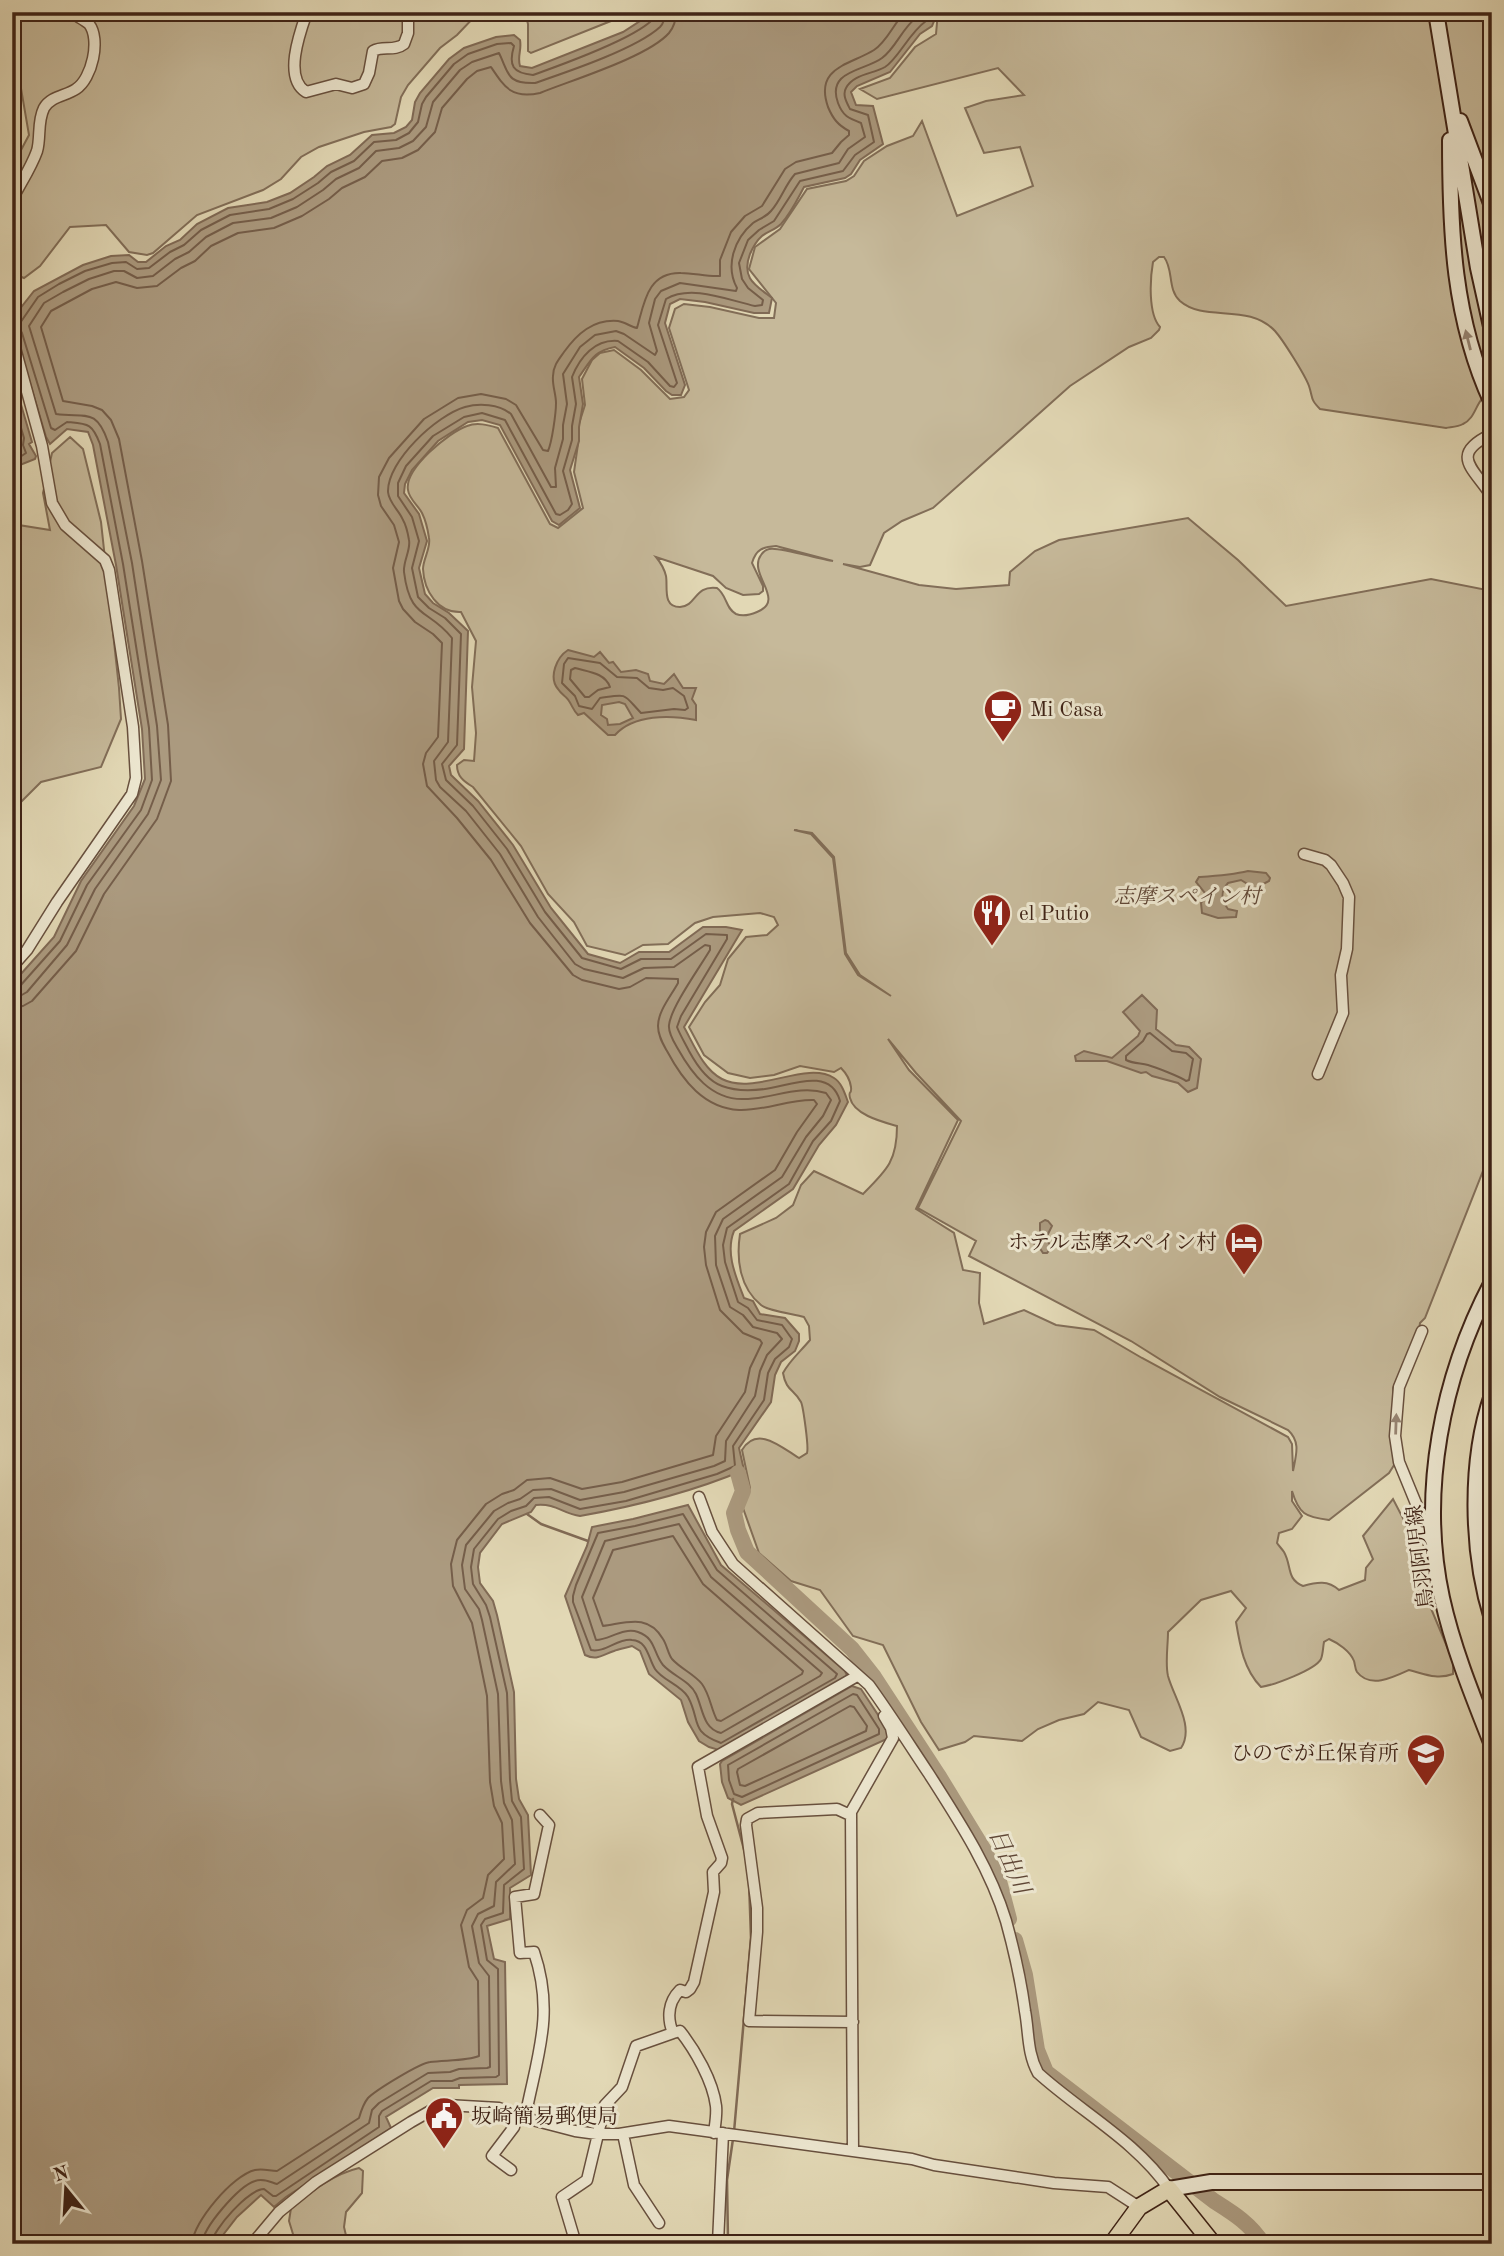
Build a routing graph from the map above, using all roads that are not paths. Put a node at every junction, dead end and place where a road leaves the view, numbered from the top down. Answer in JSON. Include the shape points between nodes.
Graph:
{"nodes":[{"id":1,"x":71,"y":12,"type":"edge"},
{"id":2,"x":307,"y":12,"type":"edge"},
{"id":3,"x":408,"y":12,"type":"edge"},
{"id":4,"x":1436,"y":12,"type":"edge"},
{"id":5,"x":1450,"y":97,"type":"junction"},
{"id":6,"x":12,"y":200,"type":"edge"},
{"id":7,"x":1492,"y":206,"type":"edge"},
{"id":8,"x":1492,"y":331,"type":"edge"},
{"id":9,"x":12,"y":337,"type":"edge"},
{"id":10,"x":1492,"y":403,"type":"edge"},
{"id":11,"x":1492,"y":434,"type":"edge"},
{"id":12,"x":1492,"y":497,"type":"edge"},
{"id":13,"x":1304,"y":854,"type":"dead end"},
{"id":14,"x":12,"y":967,"type":"edge"},
{"id":15,"x":1318,"y":1074,"type":"dead end"},
{"id":16,"x":1492,"y":1282,"type":"edge"},
{"id":17,"x":1422,"y":1331,"type":"dead end"},
{"id":18,"x":1492,"y":1395,"type":"edge"},
{"id":19,"x":699,"y":1497,"type":"dead end"},
{"id":20,"x":1442,"y":1597,"type":"junction"},
{"id":21,"x":1492,"y":1619,"type":"edge"},
{"id":22,"x":857,"y":1676,"type":"junction"},
{"id":23,"x":1492,"y":1745,"type":"edge"},
{"id":24,"x":540,"y":1815,"type":"dead end"},
{"id":25,"x":850,"y":1815,"type":"junction"},
{"id":26,"x":853,"y":2022,"type":"junction"},
{"id":27,"x":673,"y":2033,"type":"junction"},
{"id":28,"x":521,"y":2116,"type":"junction"},
{"id":29,"x":718,"y":2133,"type":"junction"},
{"id":30,"x":597,"y":2134,"type":"junction"},
{"id":31,"x":623,"y":2134,"type":"junction"},
{"id":32,"x":853,"y":2151,"type":"junction"},
{"id":33,"x":511,"y":2170,"type":"dead end"},
{"id":34,"x":1492,"y":2182,"type":"edge"},
{"id":35,"x":1169,"y":2189,"type":"junction"},
{"id":36,"x":1139,"y":2207,"type":"junction"},
{"id":37,"x":659,"y":2223,"type":"dead end"},
{"id":38,"x":716,"y":2243,"type":"edge"},
{"id":39,"x":252,"y":2244,"type":"edge"},
{"id":40,"x":576,"y":2244,"type":"edge"},
{"id":41,"x":830,"y":2244,"type":"edge"},
{"id":42,"x":1112,"y":2244,"type":"edge"},
{"id":43,"x":1213,"y":2244,"type":"edge"}],
"edges":[{"from":1,"to":6,"type":"street","via":[[89,24],[93,33],[89,74],[77,89],[45,106],[38,148]]},
{"from":2,"to":3,"type":"street","via":[[294,74],[306,92],[335,84],[352,88],[364,84],[373,51],[404,44]]},
{"from":4,"to":5,"type":"main road"},
{"from":5,"to":7,"type":"main road"},
{"from":5,"to":8,"type":"main road"},
{"from":10,"to":5,"type":"main road","one_way":true,"via":[[1468,341],[1457,289]]},
{"from":9,"to":14,"type":"street","via":[[42,446],[52,503],[65,524],[105,560],[109,570],[133,727],[136,778],[127,803]]},
{"from":11,"to":12,"type":"street","via":[[1469,448],[1468,461]]},
{"from":13,"to":15,"type":"street","via":[[1331,865],[1349,897],[1341,975],[1343,1013]]},
{"from":16,"to":20,"type":"main road","name":"鳥羽阿児線","via":[[1469,1332],[1439,1436],[1433,1528]]},
{"from":20,"to":17,"type":"street","one_way":true,"via":[[1424,1523],[1399,1462],[1395,1422],[1399,1387]]},
{"from":18,"to":21,"type":"main road","via":[[1482,1431],[1475,1518]]},
{"from":19,"to":22,"type":"street","via":[[712,1532],[733,1564]]},
{"from":20,"to":23,"type":"main road","name":"鳥羽阿児線"},
{"from":22,"to":25,"type":"street","via":[[886,1719],[892,1738]]},
{"from":22,"to":27,"type":"street","via":[[698,1767],[707,1816],[722,1858],[713,1871],[714,1892],[694,1982],[671,2001]]},
{"from":22,"to":35,"type":"street","via":[[886,1708],[992,1883],[1014,1956],[1038,2073],[1132,2149]]},
{"from":24,"to":28,"type":"street","via":[[550,1825],[534,1894],[515,1896],[520,1954],[534,1952],[544,1991],[544,2026]]},
{"from":25,"to":26,"type":"street"},
{"from":25,"to":26,"type":"street","via":[[837,1809],[758,1813],[747,1819],[757,1908],[748,2021]]},
{"from":26,"to":32,"type":"street"},
{"from":27,"to":29,"type":"street","via":[[680,2032],[694,2049],[716,2105]]},
{"from":27,"to":30,"type":"street","via":[[636,2046],[622,2087],[605,2105]]},
{"from":28,"to":30,"type":"street"},
{"from":28,"to":33,"type":"street","via":[[492,2156]]},
{"from":28,"to":39,"type":"street","via":[[499,2108],[457,2104],[432,2110],[316,2182],[279,2212]]},
{"from":29,"to":31,"type":"street","via":[[669,2126]]},
{"from":29,"to":32,"type":"street"},
{"from":29,"to":38,"type":"street"},
{"from":30,"to":31,"type":"street"},
{"from":30,"to":40,"type":"street","via":[[587,2180],[562,2197]]},
{"from":31,"to":37,"type":"street","via":[[634,2185]]},
{"from":32,"to":36,"type":"street","via":[[1054,2183],[1108,2187]]},
{"from":34,"to":35,"type":"main road","via":[[1211,2182]]},
{"from":35,"to":36,"type":"main road"},
{"from":35,"to":43,"type":"main road"},
{"from":36,"to":42,"type":"main road"},
{"from":38,"to":41,"type":"street"}]}
